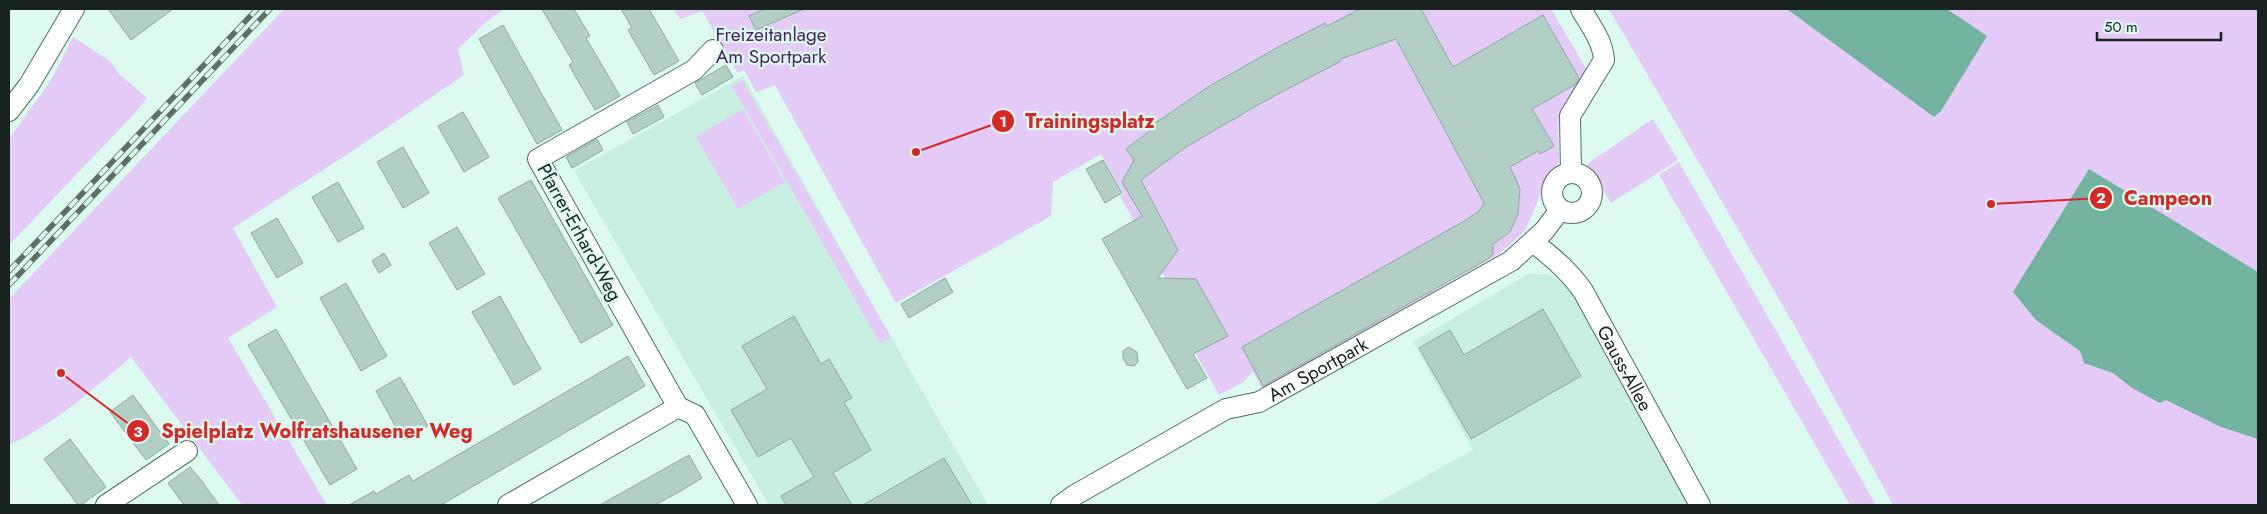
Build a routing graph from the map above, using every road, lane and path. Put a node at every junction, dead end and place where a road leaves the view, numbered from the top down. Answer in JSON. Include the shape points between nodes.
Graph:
{"nodes":[{"id":1,"x":74,"y":9,"type":"edge"},
{"id":2,"x":1581,"y":9,"type":"edge"},
{"id":3,"x":713,"y":50,"type":"dead end"},
{"id":4,"x":9,"y":111,"type":"edge"},
{"id":5,"x":1571,"y":172,"type":"junction"},
{"id":6,"x":1560,"y":210,"type":"junction"},
{"id":7,"x":1533,"y":242,"type":"junction"},
{"id":8,"x":678,"y":407,"type":"junction"},
{"id":9,"x":187,"y":451,"type":"dead end"},
{"id":10,"x":106,"y":505,"type":"edge"},
{"id":11,"x":508,"y":505,"type":"edge"},
{"id":12,"x":747,"y":505,"type":"edge"},
{"id":13,"x":1061,"y":505,"type":"edge"},
{"id":14,"x":1700,"y":505,"type":"edge"}],
"edges":[{"from":1,"to":4,"type":"street","via":[[29,85]]},
{"from":2,"to":5,"type":"street","via":[[1604,52],[1604,60],[1570,116]]},
{"from":3,"to":8,"type":"street","name":"Pfarrer-Erhard-Weg","via":[[694,70],[538,159]]},
{"from":5,"to":6,"type":"street","via":[[1561,175],[1552,187],[1554,202]]},
{"from":5,"to":6,"type":"street","via":[[1583,175],[1593,195],[1581,212],[1571,214]]},
{"from":6,"to":7,"type":"street","name":"Am Sportpark"},
{"from":7,"to":13,"type":"street","name":"Am Sportpark","via":[[1511,261],[1260,402],[1226,409]]},
{"from":7,"to":14,"type":"street","name":"Gauss-Allee","via":[[1567,270],[1583,291]]},
{"from":8,"to":11,"type":"street"},
{"from":8,"to":12,"type":"street","via":[[695,415]]},
{"from":9,"to":10,"type":"street"}]}
